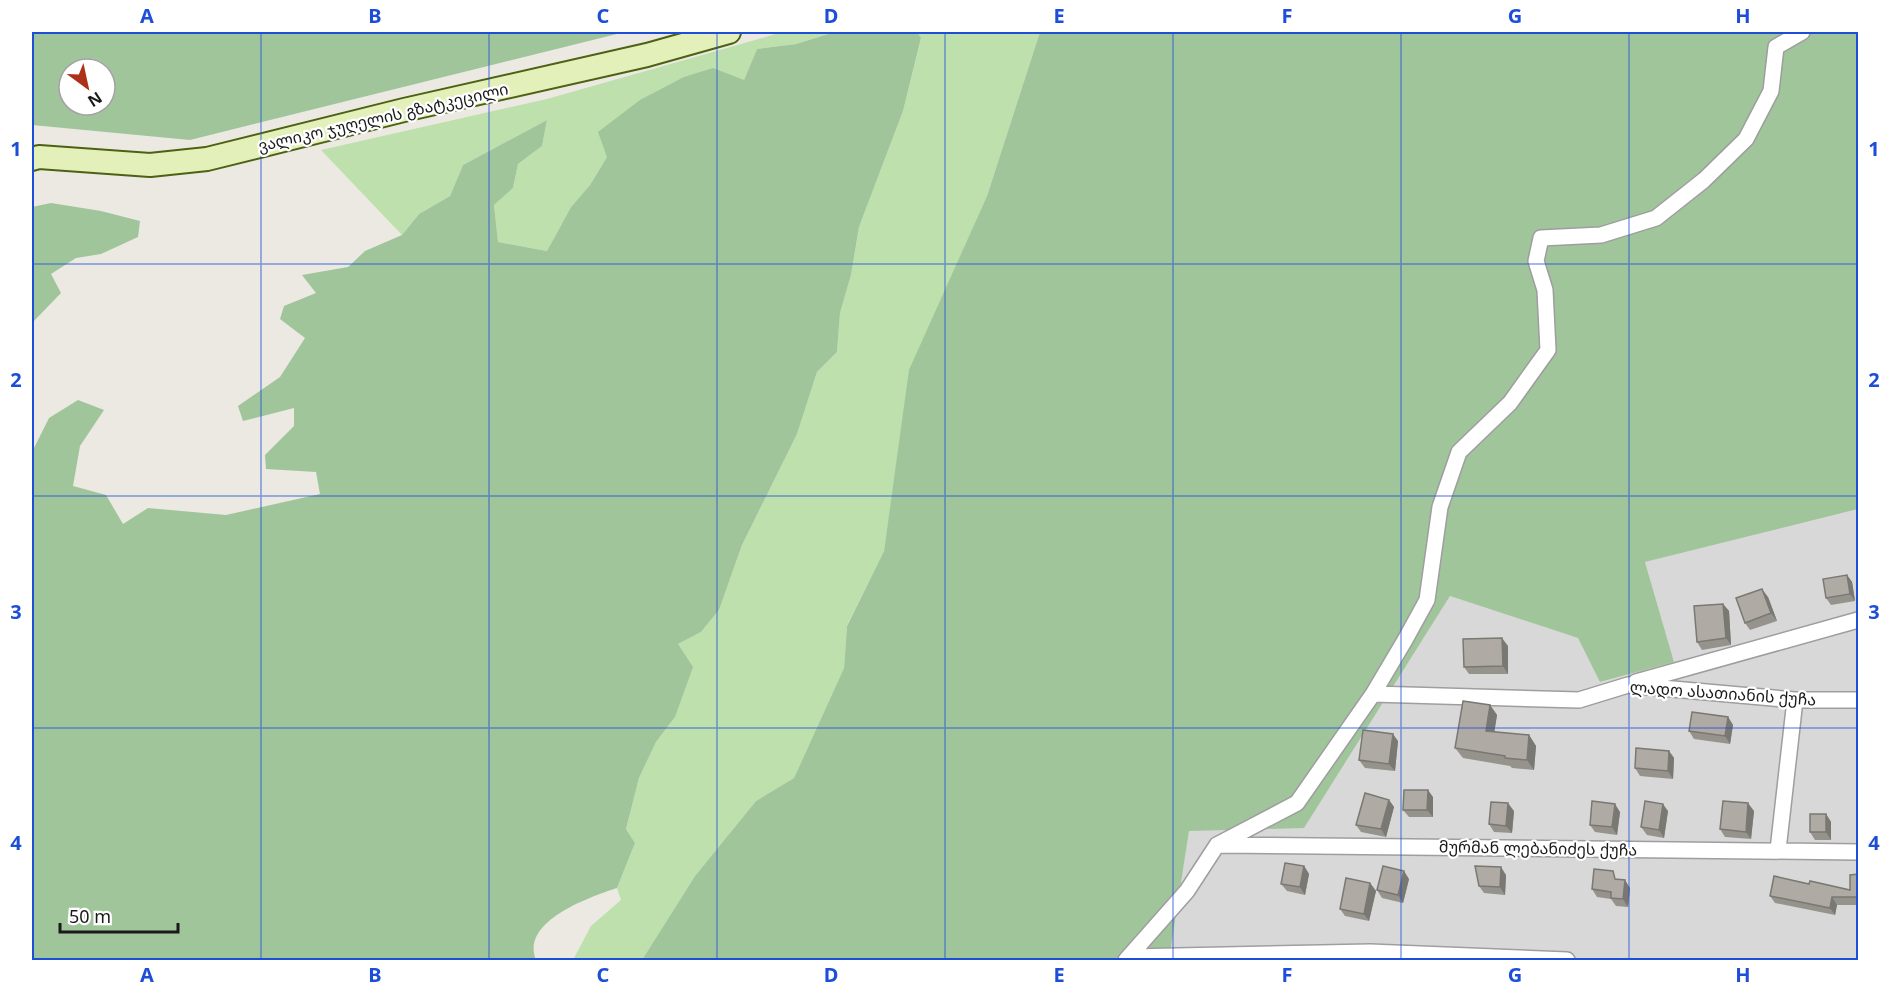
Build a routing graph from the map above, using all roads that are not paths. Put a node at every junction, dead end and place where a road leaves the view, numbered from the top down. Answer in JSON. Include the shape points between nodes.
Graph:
{"nodes":[{"id":1,"x":729,"y":32,"type":"edge"},
{"id":2,"x":1802,"y":32,"type":"edge"},
{"id":3,"x":32,"y":159,"type":"edge"},
{"id":4,"x":1858,"y":620,"type":"edge"},
{"id":5,"x":1628,"y":685,"type":"junction"},
{"id":6,"x":1373,"y":694,"type":"junction"},
{"id":7,"x":1795,"y":700,"type":"junction"},
{"id":8,"x":1858,"y":700,"type":"edge"},
{"id":9,"x":1217,"y":845,"type":"junction"},
{"id":10,"x":1778,"y":850,"type":"junction"},
{"id":11,"x":1858,"y":852,"type":"edge"},
{"id":12,"x":1128,"y":959,"type":"edge"},
{"id":13,"x":1567,"y":960,"type":"edge"}],
"edges":[{"from":1,"to":3,"type":"main road","name":"ვალიკო ჯუღელის გზატკეცილი","via":[[207,159],[150,165]]},
{"from":2,"to":6,"type":"street","via":[[1776,47],[1771,91],[1746,139],[1704,180],[1656,218],[1601,235],[1541,238],[1536,261],[1545,290],[1548,350],[1510,403],[1459,453],[1440,507],[1427,600]]},
{"from":4,"to":5,"type":"street"},
{"from":5,"to":6,"type":"street","name":"ლადო ასათიანის ქუჩა","via":[[1579,700]]},
{"from":5,"to":7,"type":"street","name":"ლადო ასათიანის ქუჩა"},
{"from":6,"to":9,"type":"street","via":[[1297,803]]},
{"from":7,"to":8,"type":"street","name":"ლადო ასათიანის ქუჩა"},
{"from":7,"to":10,"type":"street"},
{"from":9,"to":10,"type":"street","name":"მურმან ლებანიძეს ქუჩა"},
{"from":9,"to":12,"type":"street","via":[[1187,891]]},
{"from":10,"to":11,"type":"street","name":"მურმან ლებანიძეს ქუჩა"},
{"from":12,"to":13,"type":"street","via":[[1370,952]]}]}
